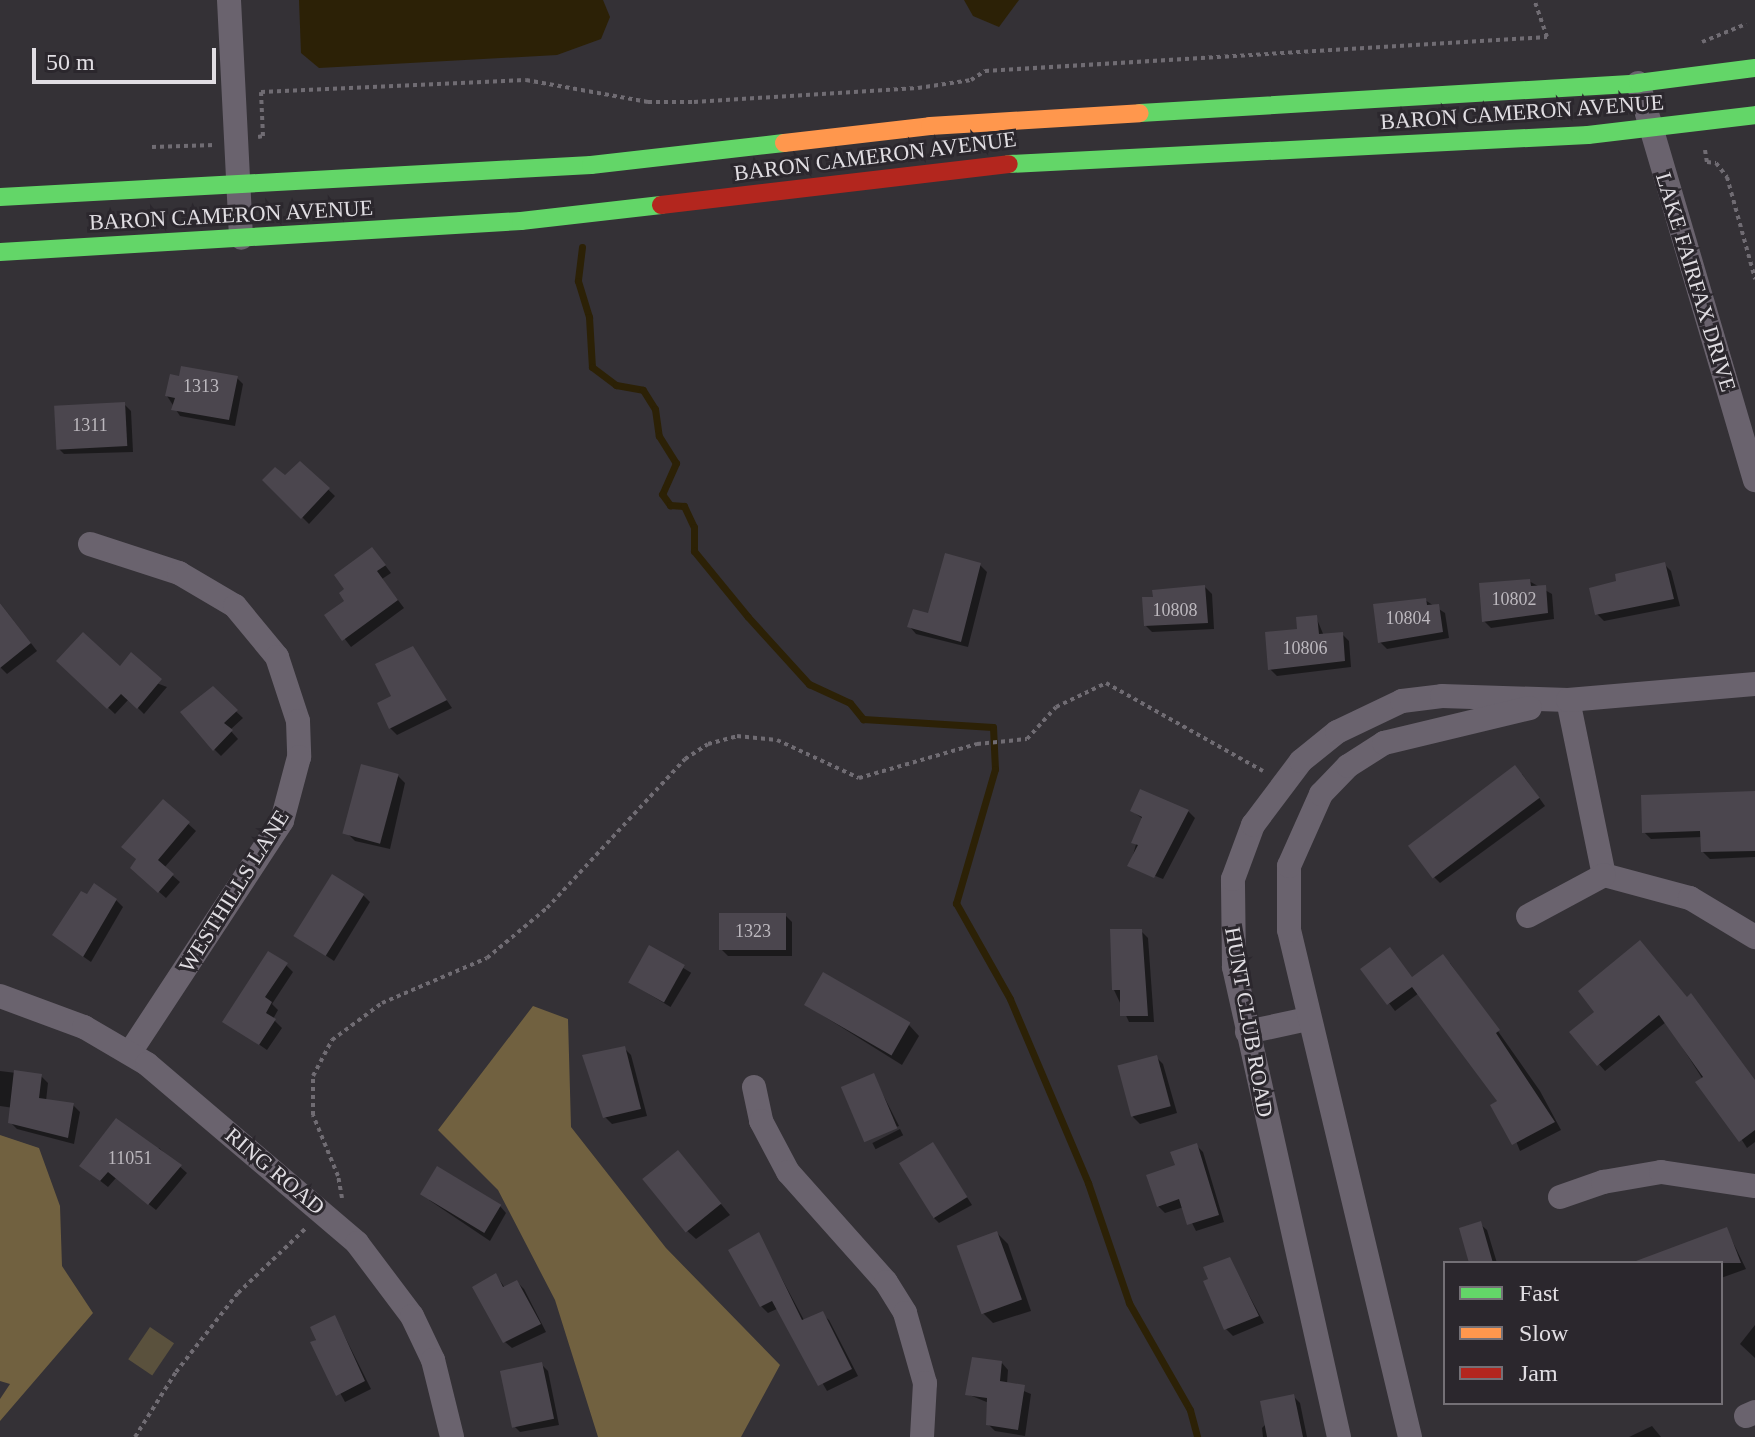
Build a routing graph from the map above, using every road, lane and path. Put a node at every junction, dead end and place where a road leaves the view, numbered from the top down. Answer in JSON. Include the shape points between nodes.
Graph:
{"nodes":[{"id":1,"x":229,"y":0,"type":"edge"},
{"id":2,"x":1534,"y":0,"type":"edge"},
{"id":3,"x":1755,"y":68,"type":"edge"},
{"id":4,"x":1638,"y":83,"type":"junction"},
{"id":5,"x":1755,"y":115,"type":"edge"},
{"id":6,"x":1650,"y":129,"type":"junction"},
{"id":7,"x":236,"y":144,"type":"junction"},
{"id":8,"x":152,"y":147,"type":"dead end"},
{"id":9,"x":238,"y":185,"type":"junction"},
{"id":10,"x":0,"y":197,"type":"edge"},
{"id":11,"x":241,"y":238,"type":"junction"},
{"id":12,"x":0,"y":252,"type":"edge"},
{"id":13,"x":1755,"y":480,"type":"edge"},
{"id":14,"x":90,"y":544,"type":"dead end"},
{"id":15,"x":1755,"y":684,"type":"edge"},
{"id":16,"x":1568,"y":700,"type":"junction"},
{"id":17,"x":1282,"y":781,"type":"junction"},
{"id":18,"x":1604,"y":875,"type":"junction"},
{"id":19,"x":1528,"y":916,"type":"dead end"},
{"id":20,"x":1755,"y":937,"type":"edge"},
{"id":21,"x":0,"y":996,"type":"edge"},
{"id":22,"x":1308,"y":1019,"type":"junction"},
{"id":23,"x":1247,"y":1032,"type":"junction"},
{"id":24,"x":130,"y":1052,"type":"junction"},
{"id":25,"x":754,"y":1087,"type":"dead end"},
{"id":26,"x":1755,"y":1186,"type":"edge"},
{"id":27,"x":1560,"y":1197,"type":"dead end"},
{"id":28,"x":342,"y":1199,"type":"dead end"},
{"id":29,"x":308,"y":1227,"type":"dead end"},
{"id":30,"x":135,"y":1437,"type":"edge"},
{"id":31,"x":452,"y":1437,"type":"edge"},
{"id":32,"x":922,"y":1437,"type":"edge"},
{"id":33,"x":1339,"y":1437,"type":"edge"},
{"id":34,"x":1410,"y":1437,"type":"edge"}],
"edges":[{"from":1,"to":7,"type":"street"},
{"from":2,"to":7,"type":"path","via":[[1547,37],[985,71],[971,80],[918,88],[694,102],[648,102],[526,80],[261,92],[263,136]]},
{"from":3,"to":4,"type":"main road","name":"BARON CAMERON AVENUE"},
{"from":4,"to":6,"type":"street","name":"LAKE FAIRFAX DRIVE"},
{"from":4,"to":9,"type":"main road","name":"BARON CAMERON AVENUE","via":[[1091,113],[591,165]]},
{"from":5,"to":6,"type":"main road","name":"BARON CAMERON AVENUE"},
{"from":6,"to":11,"type":"main road","name":"BARON CAMERON AVENUE","via":[[1041,160],[521,221]]},
{"from":6,"to":13,"type":"street","name":"LAKE FAIRFAX DRIVE"},
{"from":7,"to":8,"type":"path"},
{"from":7,"to":9,"type":"street"},
{"from":9,"to":10,"type":"main road","name":"BARON CAMERON AVENUE"},
{"from":9,"to":11,"type":"street"},
{"from":11,"to":12,"type":"main road","name":"BARON CAMERON AVENUE"},
{"from":14,"to":24,"type":"street","name":"WESTHILLS LANE","via":[[179,573],[235,606],[277,657],[298,721],[299,757],[282,821]]},
{"from":15,"to":16,"type":"street","name":"HUNT CLUB ROAD"},
{"from":16,"to":17,"type":"street","name":"HUNT CLUB ROAD","via":[[1442,696],[1402,701],[1337,732]]},
{"from":16,"to":18,"type":"street"},
{"from":16,"to":22,"type":"street","name":"HUNT CLUB ROAD","via":[[1384,743],[1348,766],[1321,794],[1296,842],[1286,894]]},
{"from":17,"to":23,"type":"street","name":"HUNT CLUB ROAD","via":[[1253,825],[1233,879],[1231,931]]},
{"from":17,"to":28,"type":"path","via":[[1106,683],[1056,707],[1027,739],[977,744],[859,778],[777,740],[737,736],[708,744],[685,759],[557,898],[487,958],[382,1003],[332,1040],[313,1076],[313,1115]]},
{"from":18,"to":19,"type":"street"},
{"from":18,"to":20,"type":"street","via":[[1690,898]]},
{"from":21,"to":24,"type":"street","name":"RING ROAD","via":[[84,1027]]},
{"from":22,"to":23,"type":"street"},
{"from":22,"to":34,"type":"street","name":"HUNT CLUB ROAD"},
{"from":23,"to":33,"type":"street","name":"HUNT CLUB ROAD"},
{"from":24,"to":31,"type":"street","name":"RING ROAD","via":[[326,1213],[388,1278],[433,1360]]},
{"from":25,"to":32,"type":"street","via":[[761,1121],[788,1172],[886,1282],[905,1313],[925,1383]]},
{"from":26,"to":27,"type":"street","via":[[1661,1172],[1603,1182]]},
{"from":29,"to":30,"type":"path","via":[[238,1293],[176,1372]]}]}
